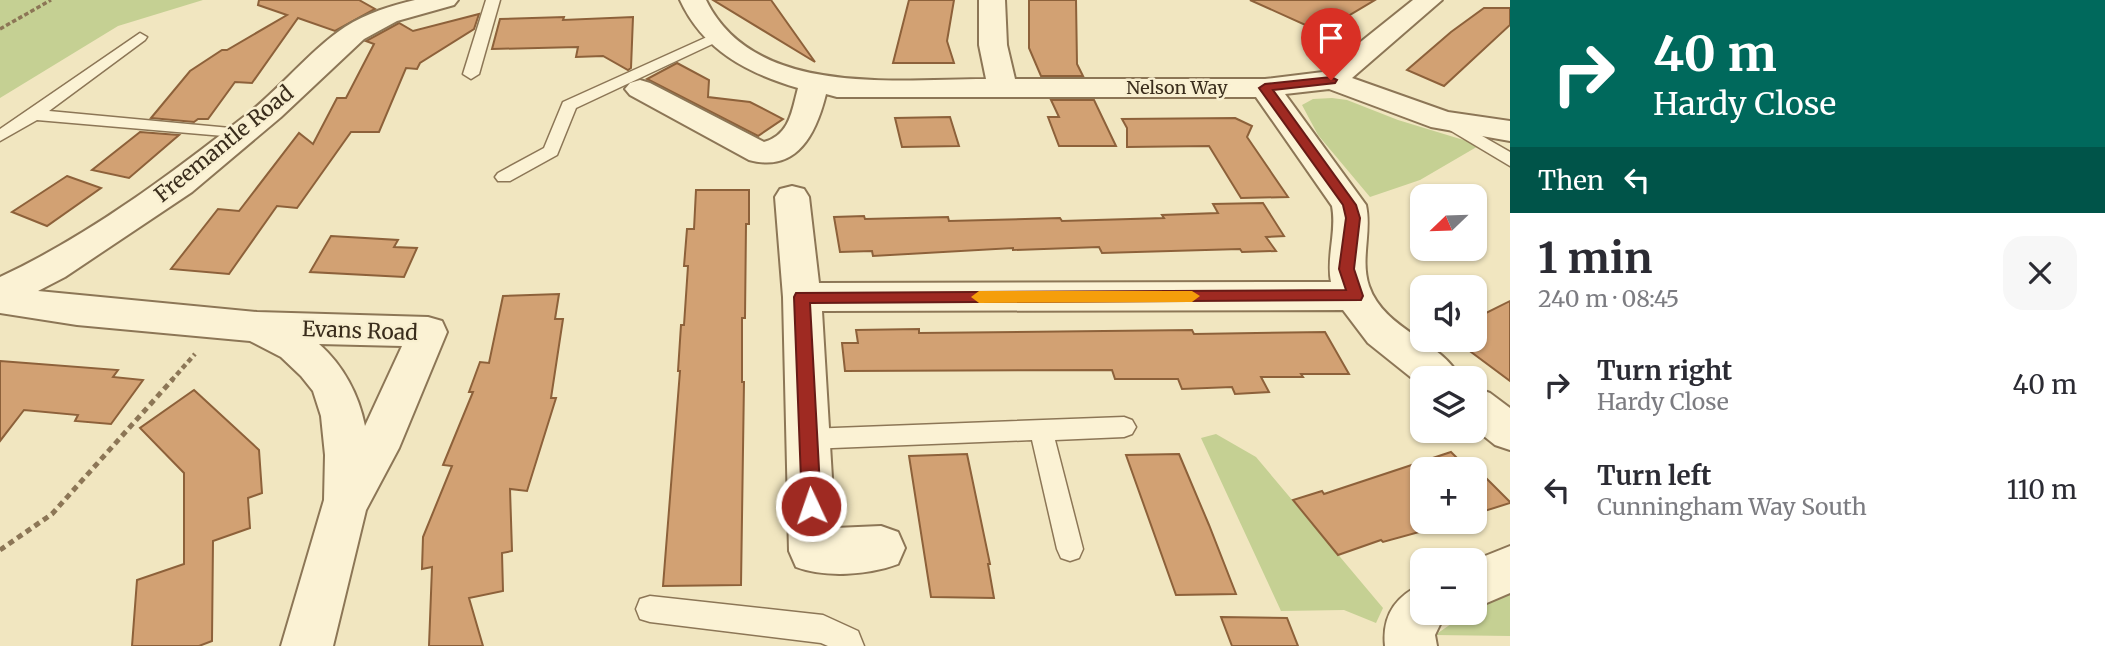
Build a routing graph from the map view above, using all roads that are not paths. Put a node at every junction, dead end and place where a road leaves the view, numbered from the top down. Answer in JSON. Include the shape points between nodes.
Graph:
{"nodes":[{"id":1,"x":445,"y":0,"type":"edge"},
{"id":2,"x":493,"y":0,"type":"edge"},
{"id":3,"x":693,"y":0,"type":"edge"},
{"id":4,"x":992,"y":0,"type":"edge"},
{"id":5,"x":1429,"y":0,"type":"edge"},
{"id":6,"x":718,"y":36,"type":"junction"},
{"id":7,"x":140,"y":37,"type":"dead end"},
{"id":8,"x":471,"y":74,"type":"dead end"},
{"id":9,"x":1331,"y":80,"type":"junction"},
{"id":10,"x":814,"y":84,"type":"junction"},
{"id":11,"x":1004,"y":88,"type":"junction"},
{"id":12,"x":1265,"y":88,"type":"junction"},
{"id":13,"x":640,"y":89,"type":"dead end"},
{"id":14,"x":34,"y":115,"type":"junction"},
{"id":15,"x":1449,"y":122,"type":"junction"},
{"id":16,"x":1510,"y":131,"type":"edge"},
{"id":17,"x":241,"y":134,"type":"junction"},
{"id":18,"x":0,"y":135,"type":"edge"},
{"id":19,"x":1510,"y":160,"type":"edge"},
{"id":20,"x":504,"y":177,"type":"dead end"},
{"id":21,"x":792,"y":197,"type":"dead end"},
{"id":22,"x":0,"y":293,"type":"edge"},
{"id":23,"x":1355,"y":296,"type":"junction"},
{"id":24,"x":802,"y":297,"type":"junction"},
{"id":25,"x":0,"y":299,"type":"edge"},
{"id":26,"x":240,"y":325,"type":"junction"},
{"id":27,"x":1425,"y":366,"type":"edge"},
{"id":28,"x":1487,"y":414,"type":"edge"},
{"id":29,"x":1124,"y":427,"type":"dead end"},
{"id":30,"x":1041,"y":430,"type":"junction"},
{"id":31,"x":1510,"y":432,"type":"edge"},
{"id":32,"x":808,"y":439,"type":"junction"},
{"id":33,"x":344,"y":506,"type":"junction"},
{"id":34,"x":881,"y":548,"type":"dead end"},
{"id":35,"x":1070,"y":548,"type":"dead end"},
{"id":36,"x":1510,"y":569,"type":"edge"},
{"id":37,"x":1487,"y":579,"type":"edge"},
{"id":38,"x":650,"y":609,"type":"dead end"},
{"id":39,"x":1412,"y":625,"type":"edge"},
{"id":40,"x":307,"y":646,"type":"edge"},
{"id":41,"x":850,"y":646,"type":"edge"},
{"id":42,"x":1411,"y":646,"type":"edge"}],
"edges":[{"from":1,"to":17,"type":"street","name":"Freemantle Road","via":[[387,15],[354,33]]},
{"from":2,"to":8,"type":"lane"},
{"from":3,"to":6,"type":"street","name":"Nelson Way"},
{"from":4,"to":11,"type":"street","via":[[990,31]]},
{"from":5,"to":9,"type":"street"},
{"from":6,"to":10,"type":"street","name":"Nelson Way","via":[[743,57]]},
{"from":6,"to":20,"type":"lane","via":[[569,105],[551,151]]},
{"from":7,"to":14,"type":"lane"},
{"from":9,"to":12,"type":"street","name":"Nelson Way"},
{"from":9,"to":15,"type":"street","name":"Nelson Way"},
{"from":10,"to":11,"type":"street","name":"Nelson Way","via":[[897,90]]},
{"from":10,"to":13,"type":"street","via":[[798,137],[778,151],[760,153]]},
{"from":11,"to":12,"type":"street","name":"Nelson Way"},
{"from":12,"to":23,"type":"street","via":[[1349,205],[1353,218],[1346,269]]},
{"from":14,"to":17,"type":"lane"},
{"from":14,"to":18,"type":"lane"},
{"from":15,"to":16,"type":"street","name":"Nelson Way"},
{"from":15,"to":19,"type":"lane"},
{"from":17,"to":22,"type":"street","name":"Freemantle Road","via":[[180,184],[52,268]]},
{"from":21,"to":24,"type":"street"},
{"from":23,"to":24,"type":"street"},
{"from":23,"to":27,"type":"street","via":[[1364,313]]},
{"from":24,"to":32,"type":"street"},
{"from":25,"to":26,"type":"street","name":"Evans Road","via":[[77,311]]},
{"from":26,"to":33,"type":"street","via":[[298,348],[335,396],[346,425]]},
{"from":26,"to":33,"type":"street","name":"Evans Road","via":[[428,332],[377,448]]},
{"from":28,"to":31,"type":"street"},
{"from":29,"to":30,"type":"lane"},
{"from":30,"to":32,"type":"lane"},
{"from":30,"to":35,"type":"lane"},
{"from":32,"to":34,"type":"street","via":[[813,551]]},
{"from":33,"to":40,"type":"street","name":"Evans Road"},
{"from":36,"to":37,"type":"street"},
{"from":38,"to":41,"type":"lane","via":[[823,629]]},
{"from":39,"to":42,"type":"street"}]}
